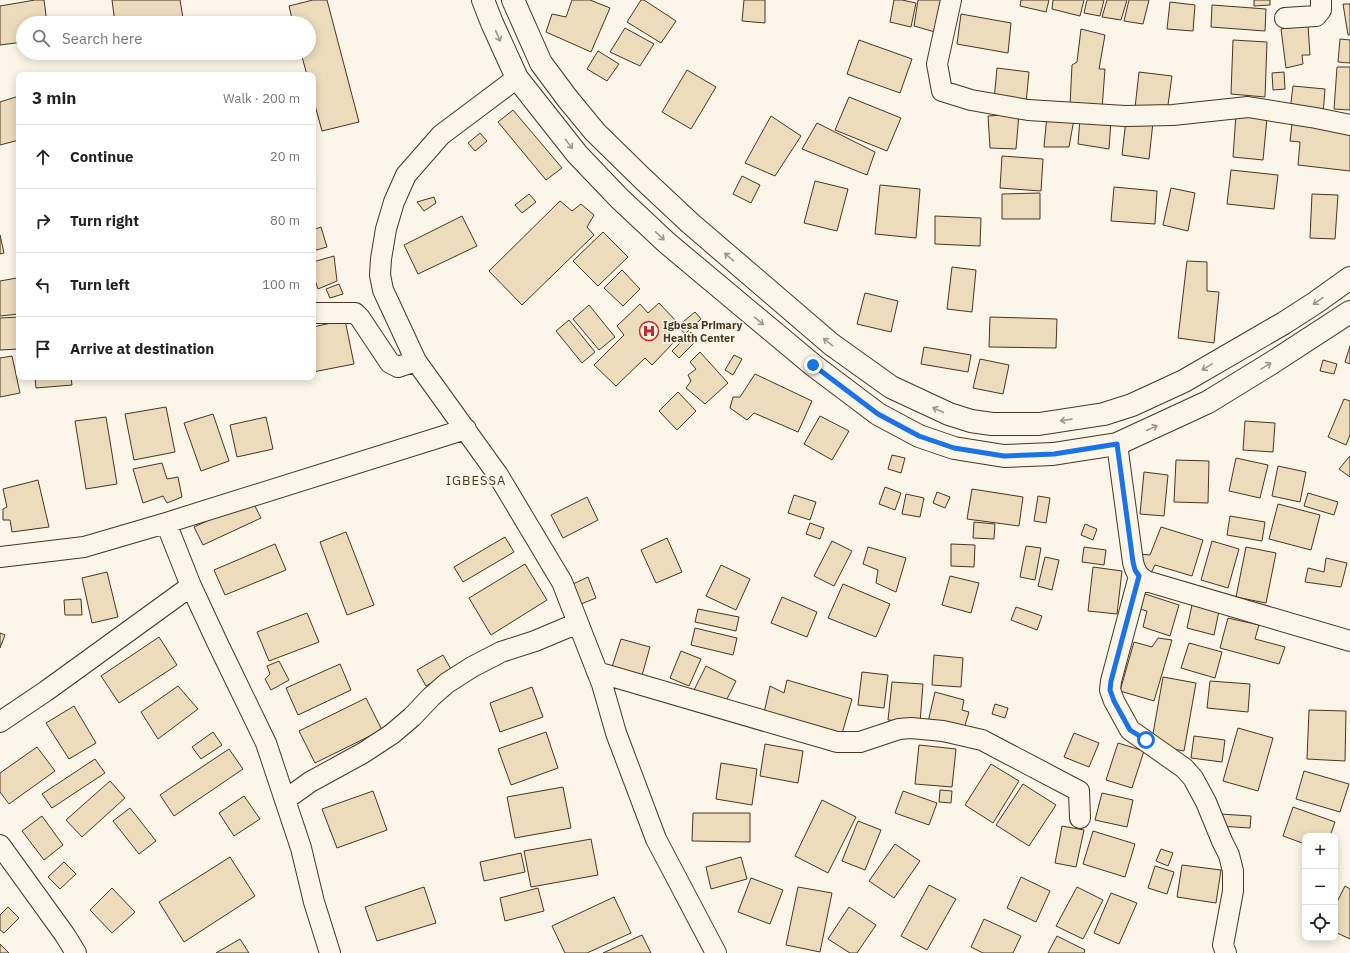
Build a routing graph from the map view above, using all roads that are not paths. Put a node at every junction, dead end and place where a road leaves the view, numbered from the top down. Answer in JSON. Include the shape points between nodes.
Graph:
{"nodes":[{"id":1,"x":483,"y":0,"type":"edge"},
{"id":2,"x":513,"y":0,"type":"edge"},
{"id":3,"x":951,"y":0,"type":"edge"},
{"id":4,"x":1321,"y":0,"type":"edge"},
{"id":5,"x":1285,"y":18,"type":"dead end"},
{"id":6,"x":517,"y":78,"type":"junction"},
{"id":7,"x":1350,"y":125,"type":"edge"},
{"id":8,"x":1350,"y":278,"type":"edge"},
{"id":9,"x":1350,"y":312,"type":"edge"},
{"id":10,"x":316,"y":313,"type":"edge"},
{"id":11,"x":416,"y":361,"type":"junction"},
{"id":12,"x":466,"y":429,"type":"junction"},
{"id":13,"x":1117,"y":444,"type":"junction"},
{"id":14,"x":166,"y":523,"type":"junction"},
{"id":15,"x":0,"y":558,"type":"edge"},
{"id":16,"x":1139,"y":576,"type":"junction"},
{"id":17,"x":191,"y":586,"type":"junction"},
{"id":18,"x":578,"y":623,"type":"junction"},
{"id":19,"x":1350,"y":641,"type":"edge"},
{"id":20,"x":597,"y":672,"type":"junction"},
{"id":21,"x":0,"y":722,"type":"edge"},
{"id":22,"x":286,"y":800,"type":"junction"},
{"id":23,"x":1080,"y":818,"type":"dead end"},
{"id":24,"x":0,"y":845,"type":"edge"},
{"id":25,"x":76,"y":953,"type":"edge"},
{"id":26,"x":330,"y":953,"type":"edge"},
{"id":27,"x":716,"y":953,"type":"edge"},
{"id":28,"x":1226,"y":953,"type":"edge"}],
"edges":[{"from":1,"to":6,"type":"street","one_way":true},
{"from":8,"to":2,"type":"street","one_way":true,"via":[[1284,323],[1184,381],[1132,405],[1104,414],[1039,424],[992,424],[949,414],[891,387],[831,344],[643,179],[595,132],[541,63]]},
{"from":3,"to":7,"type":"street","via":[[937,64],[942,92],[1028,110],[1125,116],[1173,115],[1248,107]]},
{"from":4,"to":5,"type":"street","via":[[1321,10],[1316,16]]},
{"from":6,"to":11,"type":"street","via":[[441,135],[406,175],[394,202],[386,229],[380,275],[383,290]]},
{"from":6,"to":13,"type":"street","one_way":true,"via":[[577,154],[667,243],[813,365],[878,414],[919,436],[947,446],[1004,456],[1054,454]]},
{"from":13,"to":9,"type":"street","one_way":true,"via":[[1208,402]]},
{"from":10,"to":11,"type":"street","via":[[355,313],[390,363],[398,367]]},
{"from":11,"to":12,"type":"street"},
{"from":12,"to":14,"type":"street"},
{"from":12,"to":18,"type":"street","via":[[498,475],[562,582]]},
{"from":13,"to":16,"type":"street","via":[[1133,562]]},
{"from":14,"to":15,"type":"street","via":[[84,547]]},
{"from":14,"to":17,"type":"street"},
{"from":16,"to":19,"type":"street","via":[[1146,581]]},
{"from":16,"to":28,"type":"street","via":[[1110,690],[1130,730],[1184,768],[1193,778],[1206,802],[1229,855],[1233,871],[1234,891],[1223,945]]},
{"from":17,"to":21,"type":"street"},
{"from":17,"to":22,"type":"street","via":[[266,743]]},
{"from":18,"to":20,"type":"street"},
{"from":18,"to":22,"type":"street","via":[[501,652],[472,667],[431,697],[392,734],[310,782]]},
{"from":20,"to":23,"type":"street","via":[[837,742],[860,742],[899,729],[911,728],[943,730],[982,740],[1079,791]]},
{"from":20,"to":27,"type":"street","via":[[616,733],[656,839]]},
{"from":22,"to":26,"type":"street"},
{"from":24,"to":25,"type":"street"}]}
